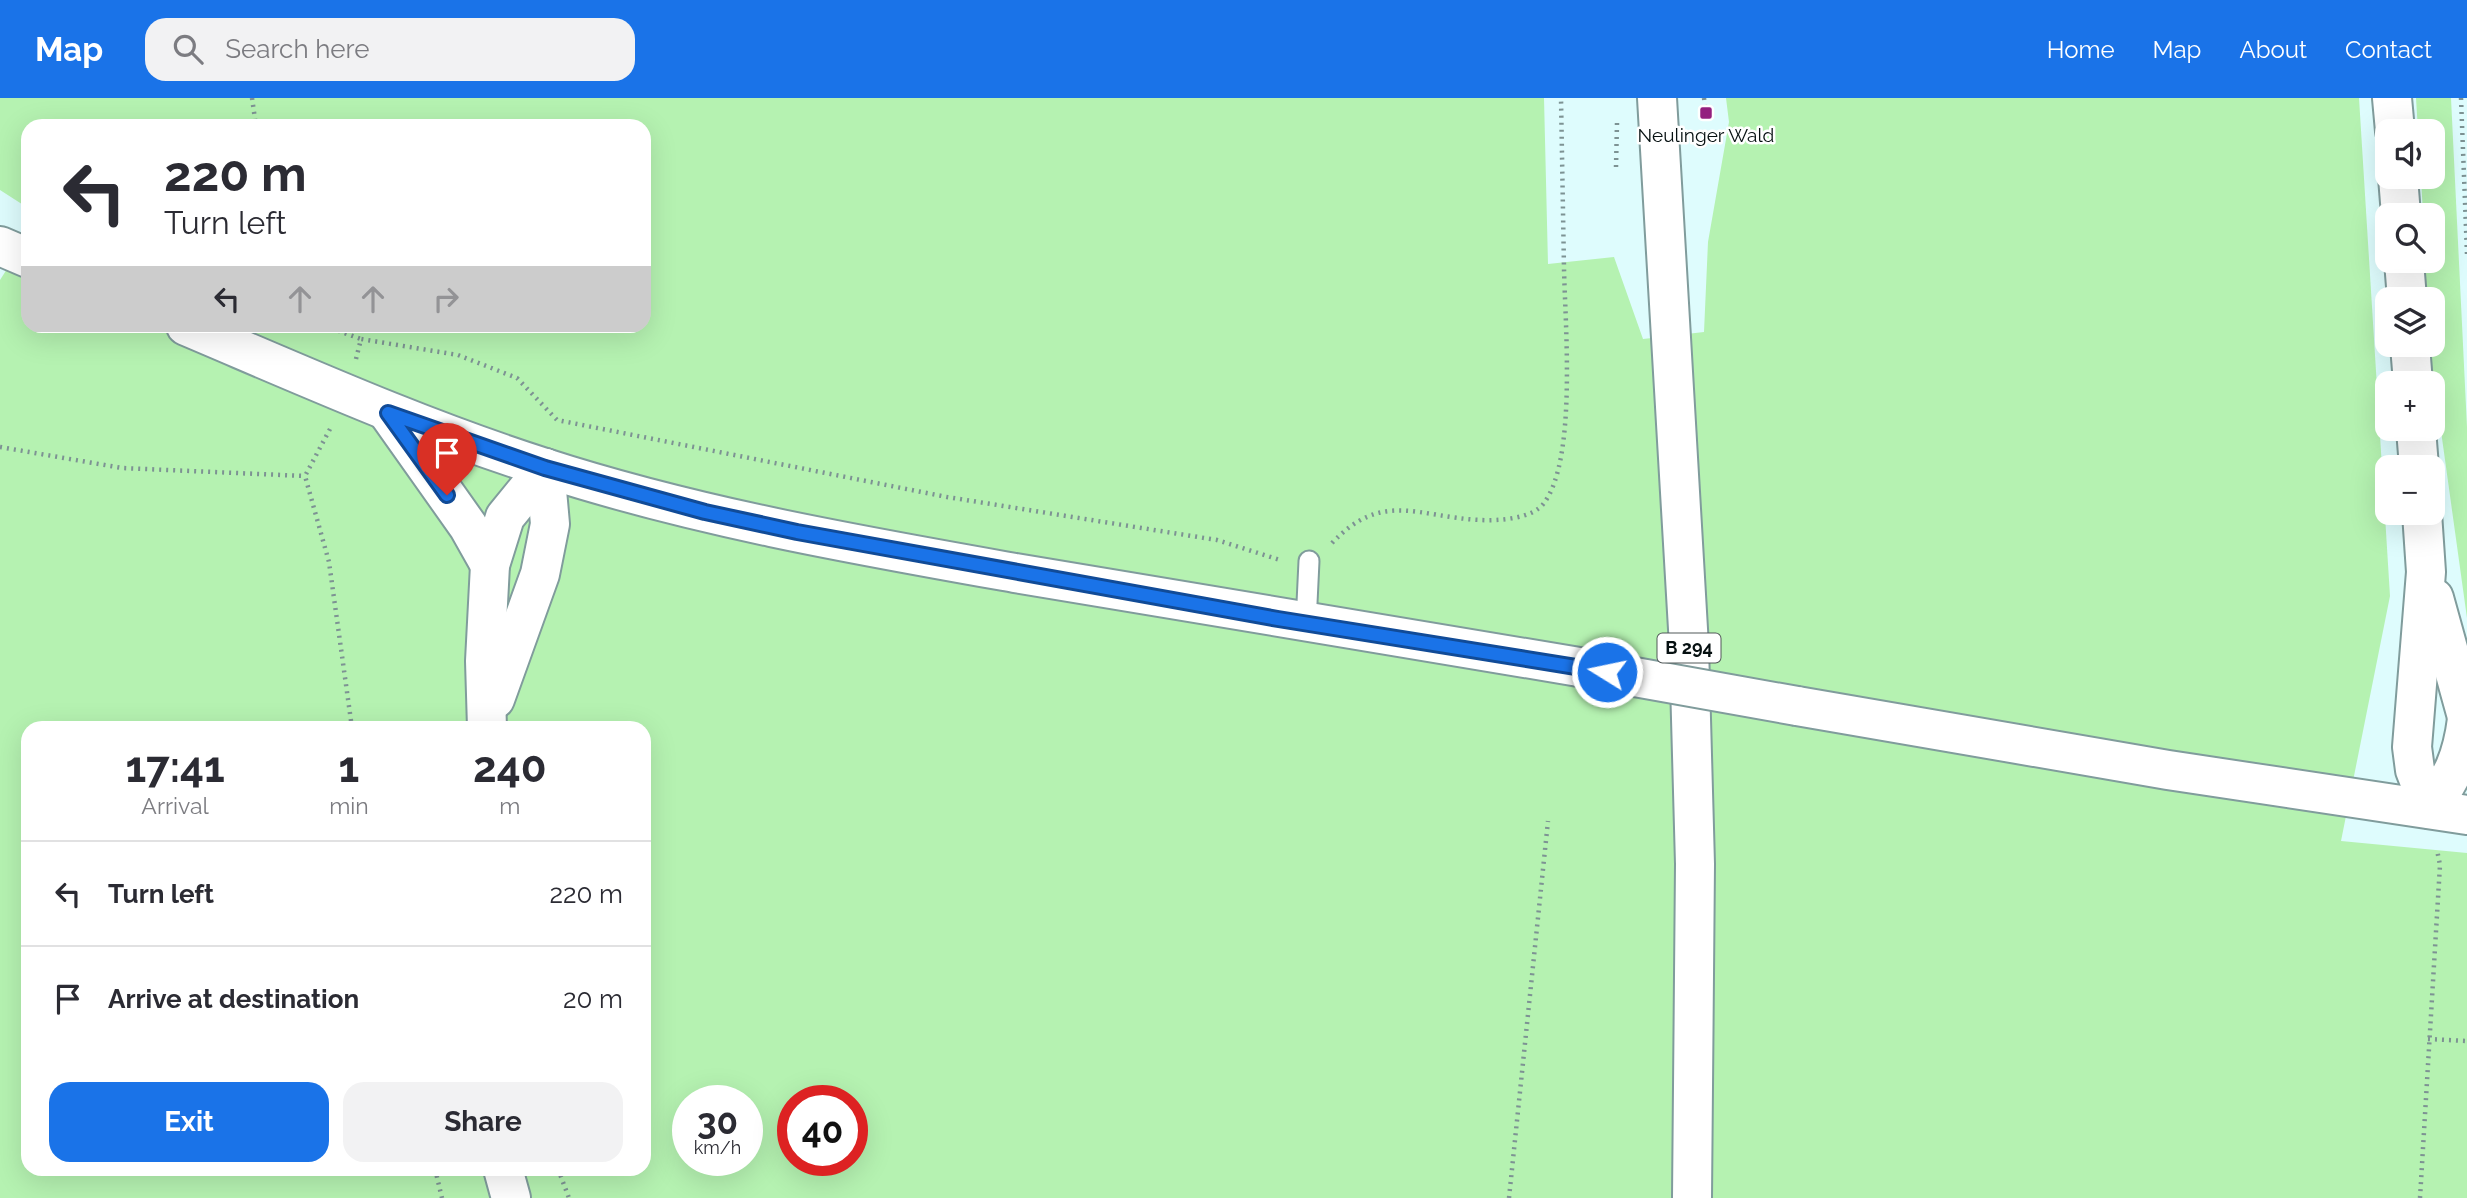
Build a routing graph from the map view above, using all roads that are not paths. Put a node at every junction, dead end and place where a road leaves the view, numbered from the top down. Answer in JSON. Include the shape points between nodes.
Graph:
{"nodes":[{"id":1,"x":1657,"y":98,"type":"edge"},
{"id":2,"x":2392,"y":98,"type":"edge"},
{"id":3,"x":2394,"y":119,"type":"edge"},
{"id":4,"x":0,"y":246,"type":"edge"},
{"id":5,"x":21,"y":255,"type":"edge"},
{"id":6,"x":202,"y":333,"type":"edge"},
{"id":7,"x":388,"y":413,"type":"junction"},
{"id":8,"x":545,"y":468,"type":"junction"},
{"id":9,"x":2423,"y":525,"type":"edge"},
{"id":10,"x":1309,"y":561,"type":"road end"},
{"id":11,"x":490,"y":565,"type":"junction"},
{"id":12,"x":2426,"y":572,"type":"junction"},
{"id":13,"x":1306,"y":624,"type":"junction"},
{"id":14,"x":2467,"y":718,"type":"edge"},
{"id":15,"x":487,"y":721,"type":"edge"},
{"id":16,"x":488,"y":721,"type":"edge"},
{"id":17,"x":2430,"y":809,"type":"junction"},
{"id":18,"x":2467,"y":815,"type":"edge"},
{"id":19,"x":505,"y":1176,"type":"edge"},
{"id":20,"x":511,"y":1198,"type":"edge"},
{"id":21,"x":1692,"y":1198,"type":"edge"}],
"edges":[{"from":1,"to":21,"type":"main road","number":"B 294","via":[[1689,646],[1695,945]]},
{"from":2,"to":3,"type":"main road"},
{"from":4,"to":5,"type":"main road"},
{"from":6,"to":7,"type":"main road"},
{"from":7,"to":8,"type":"main road"},
{"from":7,"to":11,"type":"main road"},
{"from":8,"to":11,"type":"main road","via":[[505,517]]},
{"from":8,"to":13,"type":"main road","via":[[797,532]]},
{"from":8,"to":16,"type":"main road","via":[[550,524],[540,574]]},
{"from":9,"to":12,"type":"main road"},
{"from":10,"to":13,"type":"lane"},
{"from":11,"to":15,"type":"main road"},
{"from":12,"to":14,"type":"main road"},
{"from":12,"to":17,"type":"main road","via":[[2412,747],[2415,770]]},
{"from":13,"to":17,"type":"main road","bridge":true,"via":[[2168,770]]},
{"from":14,"to":17,"type":"main road","via":[[2455,772]]},
{"from":17,"to":18,"type":"main road"},
{"from":19,"to":20,"type":"main road"}]}
